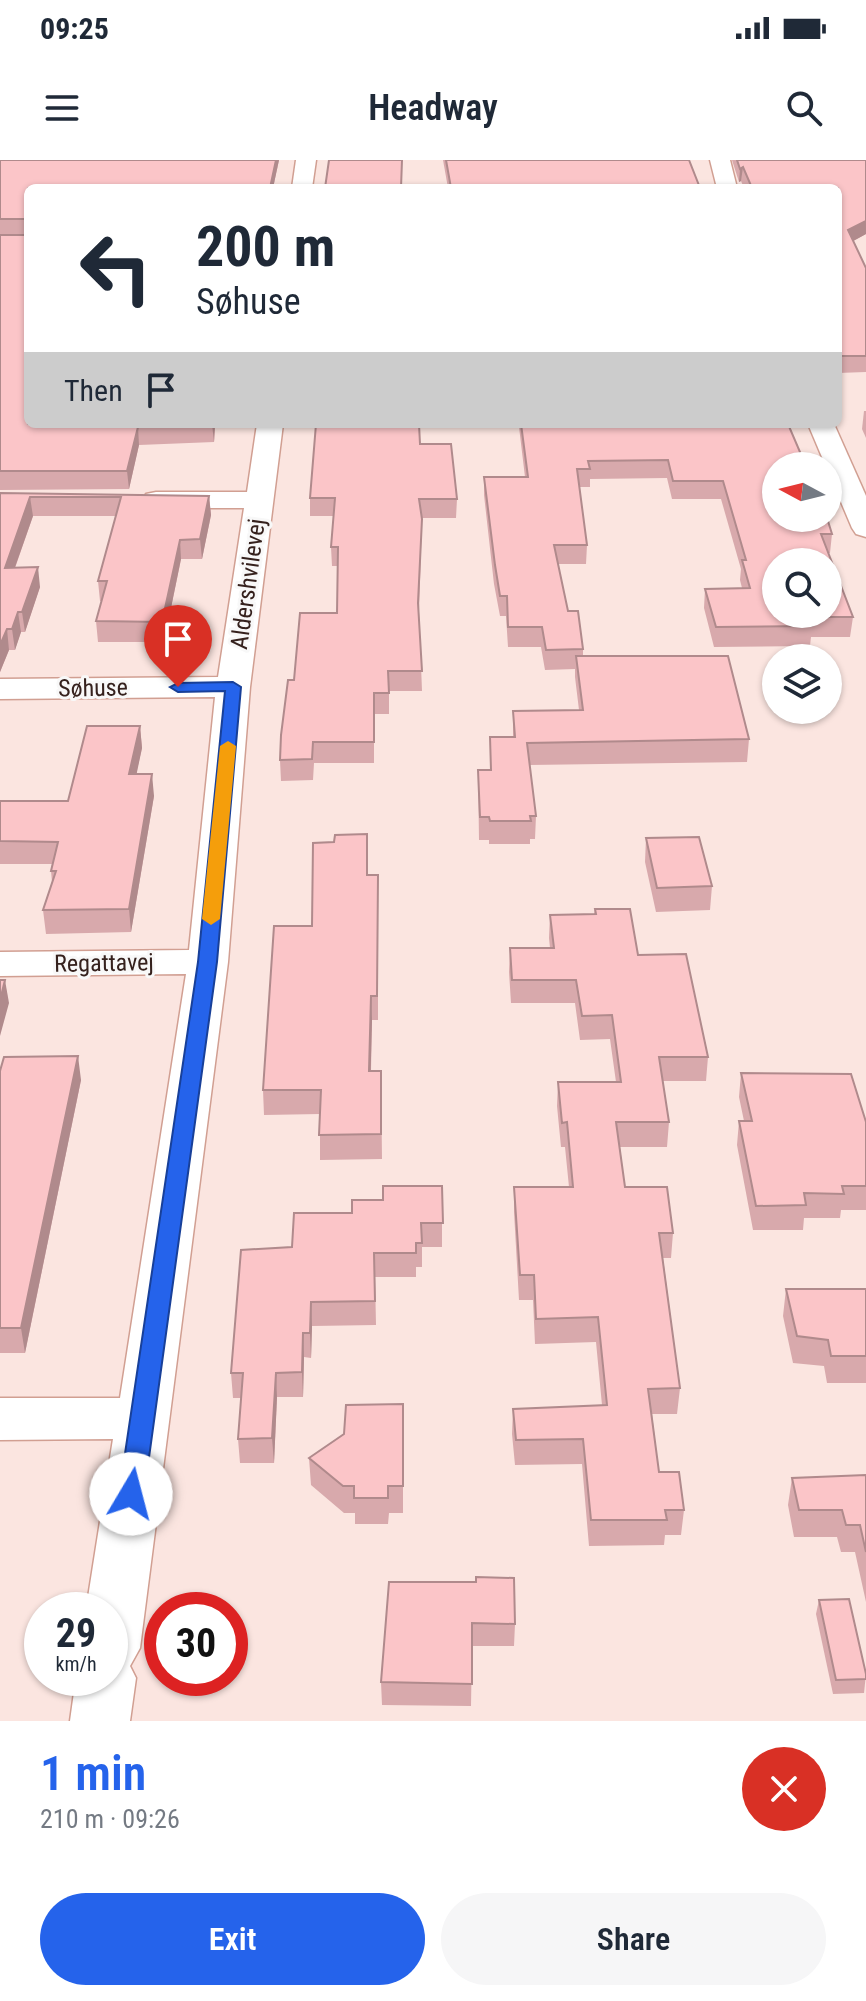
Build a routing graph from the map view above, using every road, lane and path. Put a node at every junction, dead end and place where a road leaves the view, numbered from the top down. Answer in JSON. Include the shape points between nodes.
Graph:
{"nodes":[{"id":1,"x":306,"y":160,"type":"edge"},
{"id":2,"x":720,"y":160,"type":"edge"},
{"id":3,"x":303,"y":184,"type":"edge"},
{"id":4,"x":726,"y":184,"type":"edge"},
{"id":5,"x":269,"y":428,"type":"edge"},
{"id":6,"x":823,"y":428,"type":"edge"},
{"id":7,"x":135,"y":500,"type":"edge"},
{"id":8,"x":260,"y":500,"type":"junction"},
{"id":9,"x":866,"y":528,"type":"edge"},
{"id":10,"x":233,"y":687,"type":"junction"},
{"id":11,"x":0,"y":689,"type":"edge"},
{"id":12,"x":208,"y":962,"type":"junction"},
{"id":13,"x":0,"y":964,"type":"edge"},
{"id":14,"x":143,"y":1418,"type":"junction"},
{"id":15,"x":0,"y":1419,"type":"edge"},
{"id":16,"x":118,"y":1592,"type":"edge"},
{"id":17,"x":103,"y":1696,"type":"edge"},
{"id":18,"x":100,"y":1721,"type":"edge"}],
"edges":[{"from":1,"to":3,"type":"street"},
{"from":2,"to":4,"type":"street"},
{"from":5,"to":8,"type":"street","name":"Aldershvilevej"},
{"from":6,"to":9,"type":"street"},
{"from":7,"to":8,"type":"street"},
{"from":8,"to":10,"type":"street","name":"Aldershvilevej"},
{"from":10,"to":11,"type":"street","name":"Søhuse"},
{"from":10,"to":12,"type":"street","name":"Aldershvilevej"},
{"from":12,"to":13,"type":"street","name":"Regattavej"},
{"from":12,"to":14,"type":"street","name":"Aldershvilevej"},
{"from":14,"to":15,"type":"street"},
{"from":14,"to":16,"type":"street","name":"Aldershvilevej"},
{"from":17,"to":18,"type":"street"}]}
